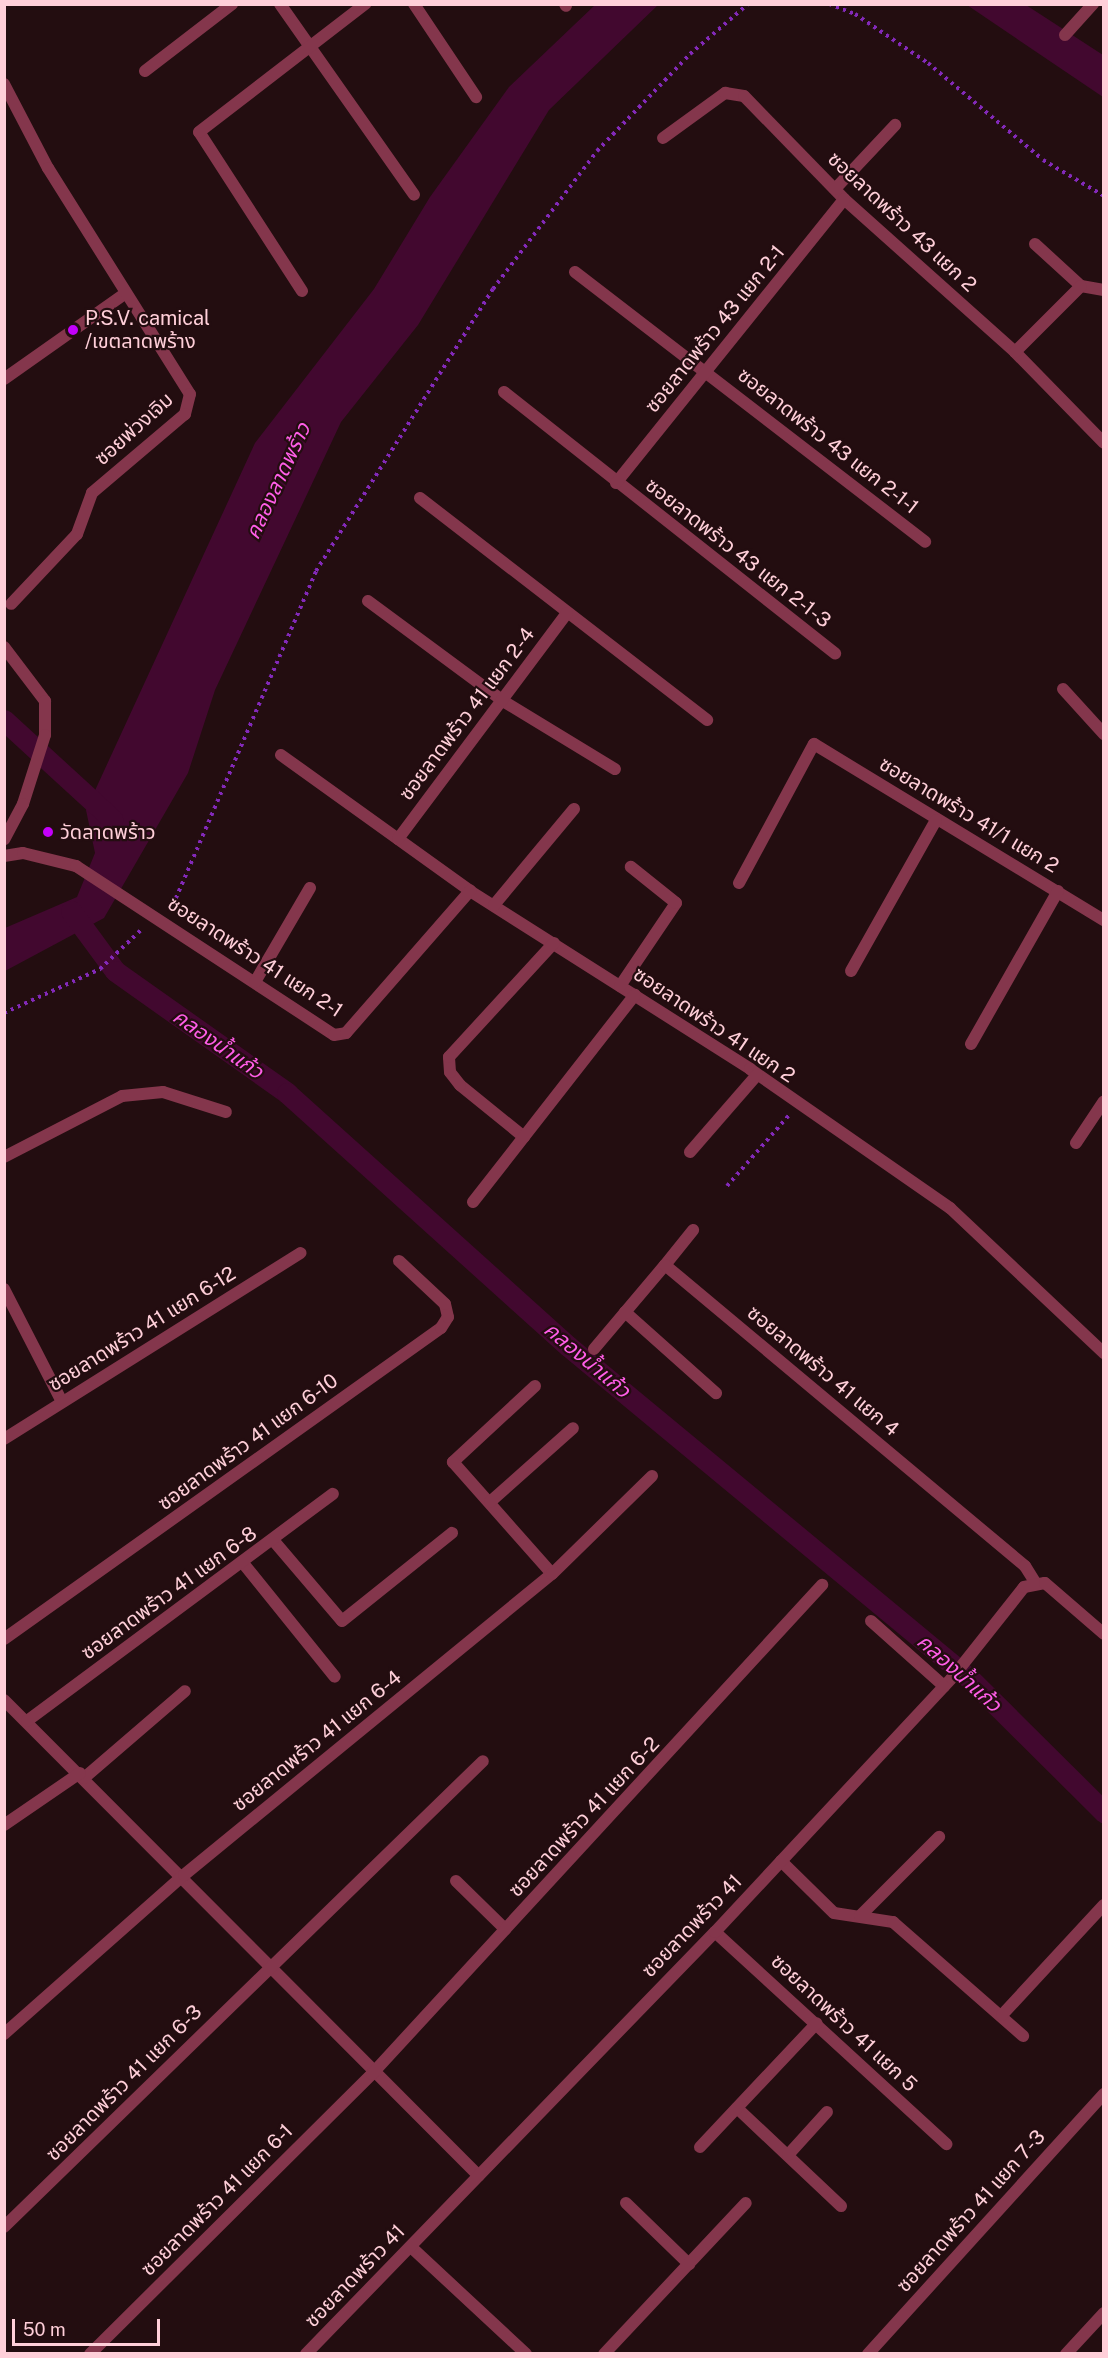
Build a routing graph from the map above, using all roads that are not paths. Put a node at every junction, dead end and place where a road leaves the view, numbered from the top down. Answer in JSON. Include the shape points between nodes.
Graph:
{"nodes":[{"id":1,"x":232,"y":4,"type":"edge"},
{"id":2,"x":280,"y":4,"type":"edge"},
{"id":3,"x":365,"y":4,"type":"edge"},
{"id":4,"x":414,"y":4,"type":"edge"},
{"id":5,"x":1093,"y":4,"type":"edge"},
{"id":6,"x":1065,"y":35,"type":"dead end"},
{"id":7,"x":308,"y":45,"type":"junction"},
{"id":8,"x":145,"y":71,"type":"dead end"},
{"id":9,"x":4,"y":84,"type":"edge"},
{"id":10,"x":476,"y":97,"type":"dead end"},
{"id":11,"x":895,"y":125,"type":"dead end"},
{"id":12,"x":663,"y":138,"type":"dead end"},
{"id":13,"x":835,"y":189,"type":"junction"},
{"id":14,"x":414,"y":195,"type":"dead end"},
{"id":15,"x":844,"y":199,"type":"junction"},
{"id":16,"x":1035,"y":244,"type":"dead end"},
{"id":17,"x":575,"y":272,"type":"dead end"},
{"id":18,"x":1081,"y":286,"type":"junction"},
{"id":19,"x":1104,"y":290,"type":"edge"},
{"id":20,"x":302,"y":291,"type":"dead end"},
{"id":21,"x":126,"y":294,"type":"junction"},
{"id":22,"x":1015,"y":352,"type":"junction"},
{"id":23,"x":707,"y":372,"type":"junction"},
{"id":24,"x":4,"y":379,"type":"edge"},
{"id":25,"x":504,"y":392,"type":"dead end"},
{"id":26,"x":1104,"y":443,"type":"edge"},
{"id":27,"x":616,"y":483,"type":"junction"},
{"id":28,"x":420,"y":498,"type":"dead end"},
{"id":29,"x":925,"y":542,"type":"dead end"},
{"id":30,"x":368,"y":601,"type":"dead end"},
{"id":31,"x":11,"y":604,"type":"dead end"},
{"id":32,"x":567,"y":614,"type":"junction"},
{"id":33,"x":4,"y":647,"type":"edge"},
{"id":34,"x":835,"y":653,"type":"dead end"},
{"id":35,"x":1063,"y":689,"type":"dead end"},
{"id":36,"x":502,"y":701,"type":"junction"},
{"id":37,"x":707,"y":720,"type":"dead end"},
{"id":38,"x":1104,"y":734,"type":"edge"},
{"id":39,"x":281,"y":755,"type":"dead end"},
{"id":40,"x":615,"y":769,"type":"dead end"},
{"id":41,"x":574,"y":809,"type":"dead end"},
{"id":42,"x":936,"y":820,"type":"junction"},
{"id":43,"x":4,"y":839,"type":"edge"},
{"id":44,"x":398,"y":839,"type":"junction"},
{"id":45,"x":4,"y":856,"type":"edge"},
{"id":46,"x":632,"y":867,"type":"dead end"},
{"id":47,"x":740,"y":883,"type":"dead end"},
{"id":48,"x":310,"y":888,"type":"dead end"},
{"id":49,"x":470,"y":891,"type":"junction"},
{"id":50,"x":1058,"y":891,"type":"junction"},
{"id":51,"x":494,"y":905,"type":"junction"},
{"id":52,"x":1104,"y":920,"type":"edge"},
{"id":53,"x":554,"y":944,"type":"junction"},
{"id":54,"x":851,"y":970,"type":"dead end"},
{"id":55,"x":255,"y":982,"type":"junction"},
{"id":56,"x":620,"y":986,"type":"junction"},
{"id":57,"x":635,"y":995,"type":"junction"},
{"id":58,"x":972,"y":1044,"type":"dead end"},
{"id":59,"x":757,"y":1075,"type":"junction"},
{"id":60,"x":1104,"y":1101,"type":"edge"},
{"id":61,"x":226,"y":1112,"type":"dead end"},
{"id":62,"x":524,"y":1137,"type":"junction"},
{"id":63,"x":1076,"y":1143,"type":"dead end"},
{"id":64,"x":690,"y":1152,"type":"dead end"},
{"id":65,"x":4,"y":1157,"type":"edge"},
{"id":66,"x":472,"y":1202,"type":"dead end"},
{"id":67,"x":693,"y":1230,"type":"dead end"},
{"id":68,"x":301,"y":1253,"type":"dead end"},
{"id":69,"x":399,"y":1261,"type":"dead end"},
{"id":70,"x":665,"y":1265,"type":"junction"},
{"id":71,"x":4,"y":1289,"type":"edge"},
{"id":72,"x":625,"y":1312,"type":"junction"},
{"id":73,"x":594,"y":1348,"type":"dead end"},
{"id":74,"x":1104,"y":1353,"type":"edge"},
{"id":75,"x":535,"y":1386,"type":"dead end"},
{"id":76,"x":716,"y":1393,"type":"dead end"},
{"id":77,"x":62,"y":1402,"type":"junction"},
{"id":78,"x":573,"y":1428,"type":"dead end"},
{"id":79,"x":4,"y":1439,"type":"edge"},
{"id":80,"x":652,"y":1476,"type":"dead end"},
{"id":81,"x":333,"y":1494,"type":"dead end"},
{"id":82,"x":490,"y":1502,"type":"junction"},
{"id":83,"x":452,"y":1533,"type":"dead end"},
{"id":84,"x":273,"y":1540,"type":"junction"},
{"id":85,"x":243,"y":1563,"type":"junction"},
{"id":86,"x":552,"y":1574,"type":"junction"},
{"id":87,"x":1035,"y":1582,"type":"junction"},
{"id":88,"x":822,"y":1585,"type":"dead end"},
{"id":89,"x":871,"y":1621,"type":"dead end"},
{"id":90,"x":1104,"y":1634,"type":"edge"},
{"id":91,"x":4,"y":1639,"type":"edge"},
{"id":92,"x":335,"y":1677,"type":"dead end"},
{"id":93,"x":948,"y":1682,"type":"junction"},
{"id":94,"x":185,"y":1691,"type":"dead end"},
{"id":95,"x":4,"y":1700,"type":"edge"},
{"id":96,"x":27,"y":1721,"type":"junction"},
{"id":97,"x":483,"y":1761,"type":"dead end"},
{"id":98,"x":82,"y":1775,"type":"junction"},
{"id":99,"x":4,"y":1825,"type":"edge"},
{"id":100,"x":939,"y":1837,"type":"dead end"},
{"id":101,"x":782,"y":1861,"type":"junction"},
{"id":102,"x":184,"y":1875,"type":"junction"},
{"id":103,"x":456,"y":1881,"type":"dead end"},
{"id":104,"x":1104,"y":1905,"type":"edge"},
{"id":105,"x":860,"y":1916,"type":"junction"},
{"id":106,"x":505,"y":1929,"type":"junction"},
{"id":107,"x":715,"y":1932,"type":"junction"},
{"id":108,"x":269,"y":1964,"type":"junction"},
{"id":109,"x":1002,"y":2015,"type":"junction"},
{"id":110,"x":817,"y":2023,"type":"junction"},
{"id":111,"x":4,"y":2034,"type":"edge"},
{"id":112,"x":1023,"y":2036,"type":"dead end"},
{"id":113,"x":372,"y":2074,"type":"junction"},
{"id":114,"x":1104,"y":2094,"type":"edge"},
{"id":115,"x":737,"y":2108,"type":"junction"},
{"id":116,"x":827,"y":2112,"type":"dead end"},
{"id":117,"x":946,"y":2144,"type":"dead end"},
{"id":118,"x":700,"y":2147,"type":"dead end"},
{"id":119,"x":789,"y":2155,"type":"junction"},
{"id":120,"x":479,"y":2176,"type":"junction"},
{"id":121,"x":626,"y":2203,"type":"dead end"},
{"id":122,"x":746,"y":2203,"type":"dead end"},
{"id":123,"x":841,"y":2206,"type":"dead end"},
{"id":124,"x":4,"y":2227,"type":"edge"},
{"id":125,"x":411,"y":2247,"type":"junction"},
{"id":126,"x":688,"y":2264,"type":"junction"},
{"id":127,"x":1104,"y":2313,"type":"edge"},
{"id":128,"x":90,"y":2354,"type":"edge"},
{"id":129,"x":306,"y":2354,"type":"edge"},
{"id":130,"x":526,"y":2354,"type":"edge"},
{"id":131,"x":604,"y":2354,"type":"edge"},
{"id":132,"x":868,"y":2354,"type":"edge"},
{"id":133,"x":1066,"y":2354,"type":"edge"}],
"edges":[{"from":1,"to":8,"type":"street"},
{"from":2,"to":7,"type":"street"},
{"from":3,"to":7,"type":"street"},
{"from":4,"to":10,"type":"street"},
{"from":5,"to":6,"type":"street"},
{"from":7,"to":14,"type":"street"},
{"from":7,"to":20,"type":"street","via":[[199,132]]},
{"from":9,"to":21,"type":"street","name":"ซอยพ่วงเจิม"},
{"from":11,"to":13,"type":"street"},
{"from":12,"to":13,"type":"street","name":"ซอยลาดพร้าว 43 แยก 2","via":[[734,91]]},
{"from":13,"to":15,"type":"street","name":"ซอยลาดพร้าว 43 แยก 2"},
{"from":15,"to":22,"type":"street","name":"ซอยลาดพร้าว 43 แยก 2"},
{"from":15,"to":23,"type":"street","name":"ซอยลาดพร้าว 43 แยก 2-1"},
{"from":16,"to":18,"type":"street"},
{"from":17,"to":23,"type":"street","name":"ซอยลาดพร้าว 43 แยก 2-1-1"},
{"from":18,"to":19,"type":"street"},
{"from":18,"to":22,"type":"street"},
{"from":21,"to":24,"type":"street"},
{"from":21,"to":31,"type":"street","name":"ซอยพ่วงเจิม","via":[[190,394],[190,406],[92,493],[77,534]]},
{"from":22,"to":26,"type":"street","name":"ซอยลาดพร้าว 43 แยก 2"},
{"from":23,"to":27,"type":"street","name":"ซอยลาดพร้าว 43 แยก 2-1"},
{"from":23,"to":29,"type":"street","name":"ซอยลาดพร้าว 43 แยก 2-1-1"},
{"from":25,"to":27,"type":"street","name":"ซอยลาดพร้าว 43 แยก 2-1-3"},
{"from":27,"to":34,"type":"street","name":"ซอยลาดพร้าว 43 แยก 2-1-3"},
{"from":28,"to":32,"type":"street"},
{"from":30,"to":36,"type":"street"},
{"from":32,"to":36,"type":"street","name":"ซอยลาดพร้าว 41 แยก 2-4"},
{"from":32,"to":37,"type":"street"},
{"from":33,"to":43,"type":"street","via":[[45,701],[35,768]]},
{"from":35,"to":38,"type":"street"},
{"from":36,"to":40,"type":"street"},
{"from":36,"to":44,"type":"street","name":"ซอยลาดพร้าว 41 แยก 2-4"},
{"from":39,"to":44,"type":"street","name":"ซอยลาดพร้าว 41 แยก 2"},
{"from":41,"to":51,"type":"street"},
{"from":42,"to":47,"type":"street","name":"ซอยลาดพร้าว 41/1 แยก 2","via":[[814,744]]},
{"from":42,"to":50,"type":"street","name":"ซอยลาดพร้าว 41/1 แยก 2"},
{"from":42,"to":54,"type":"street"},
{"from":44,"to":49,"type":"street","name":"ซอยลาดพร้าว 41 แยก 2"},
{"from":45,"to":55,"type":"street","name":"ซอยลาดพร้าว 41 แยก 2-1","via":[[23,853],[75,866],[166,921]]},
{"from":46,"to":56,"type":"street","via":[[676,903]]},
{"from":48,"to":55,"type":"street"},
{"from":49,"to":51,"type":"street","name":"ซอยลาดพร้าว 41 แยก 2"},
{"from":49,"to":55,"type":"street","name":"ซอยลาดพร้าว 41 แยก 2-1","via":[[346,1033],[323,1029]]},
{"from":50,"to":52,"type":"street","name":"ซอยลาดพร้าว 41/1 แยก 2"},
{"from":50,"to":58,"type":"street"},
{"from":51,"to":53,"type":"street","name":"ซอยลาดพร้าว 41 แยก 2"},
{"from":53,"to":56,"type":"street","name":"ซอยลาดพร้าว 41 แยก 2"},
{"from":53,"to":62,"type":"street","via":[[449,1057],[450,1072],[460,1085]]},
{"from":56,"to":57,"type":"street","name":"ซอยลาดพร้าว 41 แยก 2"},
{"from":57,"to":59,"type":"street","name":"ซอยลาดพร้าว 41 แยก 2"},
{"from":57,"to":62,"type":"street"},
{"from":59,"to":64,"type":"street"},
{"from":59,"to":74,"type":"street","name":"ซอยลาดพร้าว 41 แยก 2","via":[[950,1208]]},
{"from":60,"to":63,"type":"street"},
{"from":61,"to":65,"type":"street","via":[[163,1092],[122,1096]]},
{"from":62,"to":66,"type":"street"},
{"from":67,"to":70,"type":"street"},
{"from":68,"to":77,"type":"street","name":"ซอยลาดพร้าว 41 แยก 6-12"},
{"from":69,"to":91,"type":"street","name":"ซอยลาดพร้าว 41 แยก 6-10","via":[[445,1304],[448,1317],[441,1328]]},
{"from":70,"to":72,"type":"street"},
{"from":70,"to":87,"type":"street","name":"ซอยลาดพร้าว 41 แยก 4","via":[[1025,1566]]},
{"from":71,"to":77,"type":"street"},
{"from":72,"to":73,"type":"street"},
{"from":72,"to":76,"type":"street"},
{"from":75,"to":82,"type":"street","via":[[453,1462]]},
{"from":77,"to":79,"type":"street","name":"ซอยลาดพร้าว 41 แยก 6-12"},
{"from":78,"to":82,"type":"street"},
{"from":80,"to":86,"type":"street","name":"ซอยลาดพร้าว 41 แยก 6-4"},
{"from":81,"to":84,"type":"street","name":"ซอยลาดพร้าว 41 แยก 6-8"},
{"from":82,"to":86,"type":"street"},
{"from":83,"to":84,"type":"street","via":[[342,1621]]},
{"from":84,"to":85,"type":"street","name":"ซอยลาดพร้าว 41 แยก 6-8"},
{"from":85,"to":92,"type":"street"},
{"from":85,"to":96,"type":"street","name":"ซอยลาดพร้าว 41 แยก 6-8"},
{"from":86,"to":102,"type":"street","name":"ซอยลาดพร้าว 41 แยก 6-4"},
{"from":87,"to":90,"type":"street","via":[[1045,1582]]},
{"from":87,"to":93,"type":"street","name":"ซอยลาดพร้าว 41","via":[[1024,1587]]},
{"from":88,"to":106,"type":"street","name":"ซอยลาดพร้าว 41 แยก 6-2"},
{"from":89,"to":93,"type":"street"},
{"from":93,"to":101,"type":"street","name":"ซอยลาดพร้าว 41"},
{"from":94,"to":98,"type":"street"},
{"from":95,"to":96,"type":"street"},
{"from":96,"to":98,"type":"street"},
{"from":97,"to":108,"type":"street","name":"ซอยลาดพร้าว 41 แยก 6-3"},
{"from":98,"to":99,"type":"street"},
{"from":98,"to":102,"type":"street"},
{"from":100,"to":105,"type":"street"},
{"from":101,"to":105,"type":"street","via":[[831,1911]]},
{"from":101,"to":107,"type":"street","name":"ซอยลาดพร้าว 41"},
{"from":102,"to":108,"type":"street"},
{"from":102,"to":111,"type":"street","name":"ซอยลาดพร้าว 41 แยก 6-4"},
{"from":103,"to":106,"type":"street"},
{"from":104,"to":109,"type":"street"},
{"from":105,"to":109,"type":"street","via":[[893,1922]]},
{"from":106,"to":113,"type":"street","name":"ซอยลาดพร้าว 41 แยก 6-2"},
{"from":107,"to":110,"type":"street","name":"ซอยลาดพร้าว 41 แยก 5"},
{"from":107,"to":120,"type":"street","name":"ซอยลาดพร้าว 41"},
{"from":108,"to":113,"type":"street"},
{"from":108,"to":124,"type":"street","name":"ซอยลาดพร้าว 41 แยก 6-3"},
{"from":109,"to":112,"type":"street"},
{"from":110,"to":115,"type":"street"},
{"from":110,"to":117,"type":"street","name":"ซอยลาดพร้าว 41 แยก 5"},
{"from":113,"to":120,"type":"street"},
{"from":113,"to":128,"type":"street","name":"ซอยลาดพร้าว 41 แยก 6-1"},
{"from":114,"to":132,"type":"street","name":"ซอยลาดพร้าว 41 แยก 7-3"},
{"from":115,"to":118,"type":"street"},
{"from":115,"to":119,"type":"street"},
{"from":116,"to":119,"type":"street"},
{"from":119,"to":123,"type":"street"},
{"from":120,"to":125,"type":"street","name":"ซอยลาดพร้าว 41"},
{"from":121,"to":126,"type":"street"},
{"from":122,"to":126,"type":"street"},
{"from":125,"to":129,"type":"street","name":"ซอยลาดพร้าว 41"},
{"from":125,"to":130,"type":"street"},
{"from":126,"to":131,"type":"street"},
{"from":127,"to":133,"type":"street"}]}
